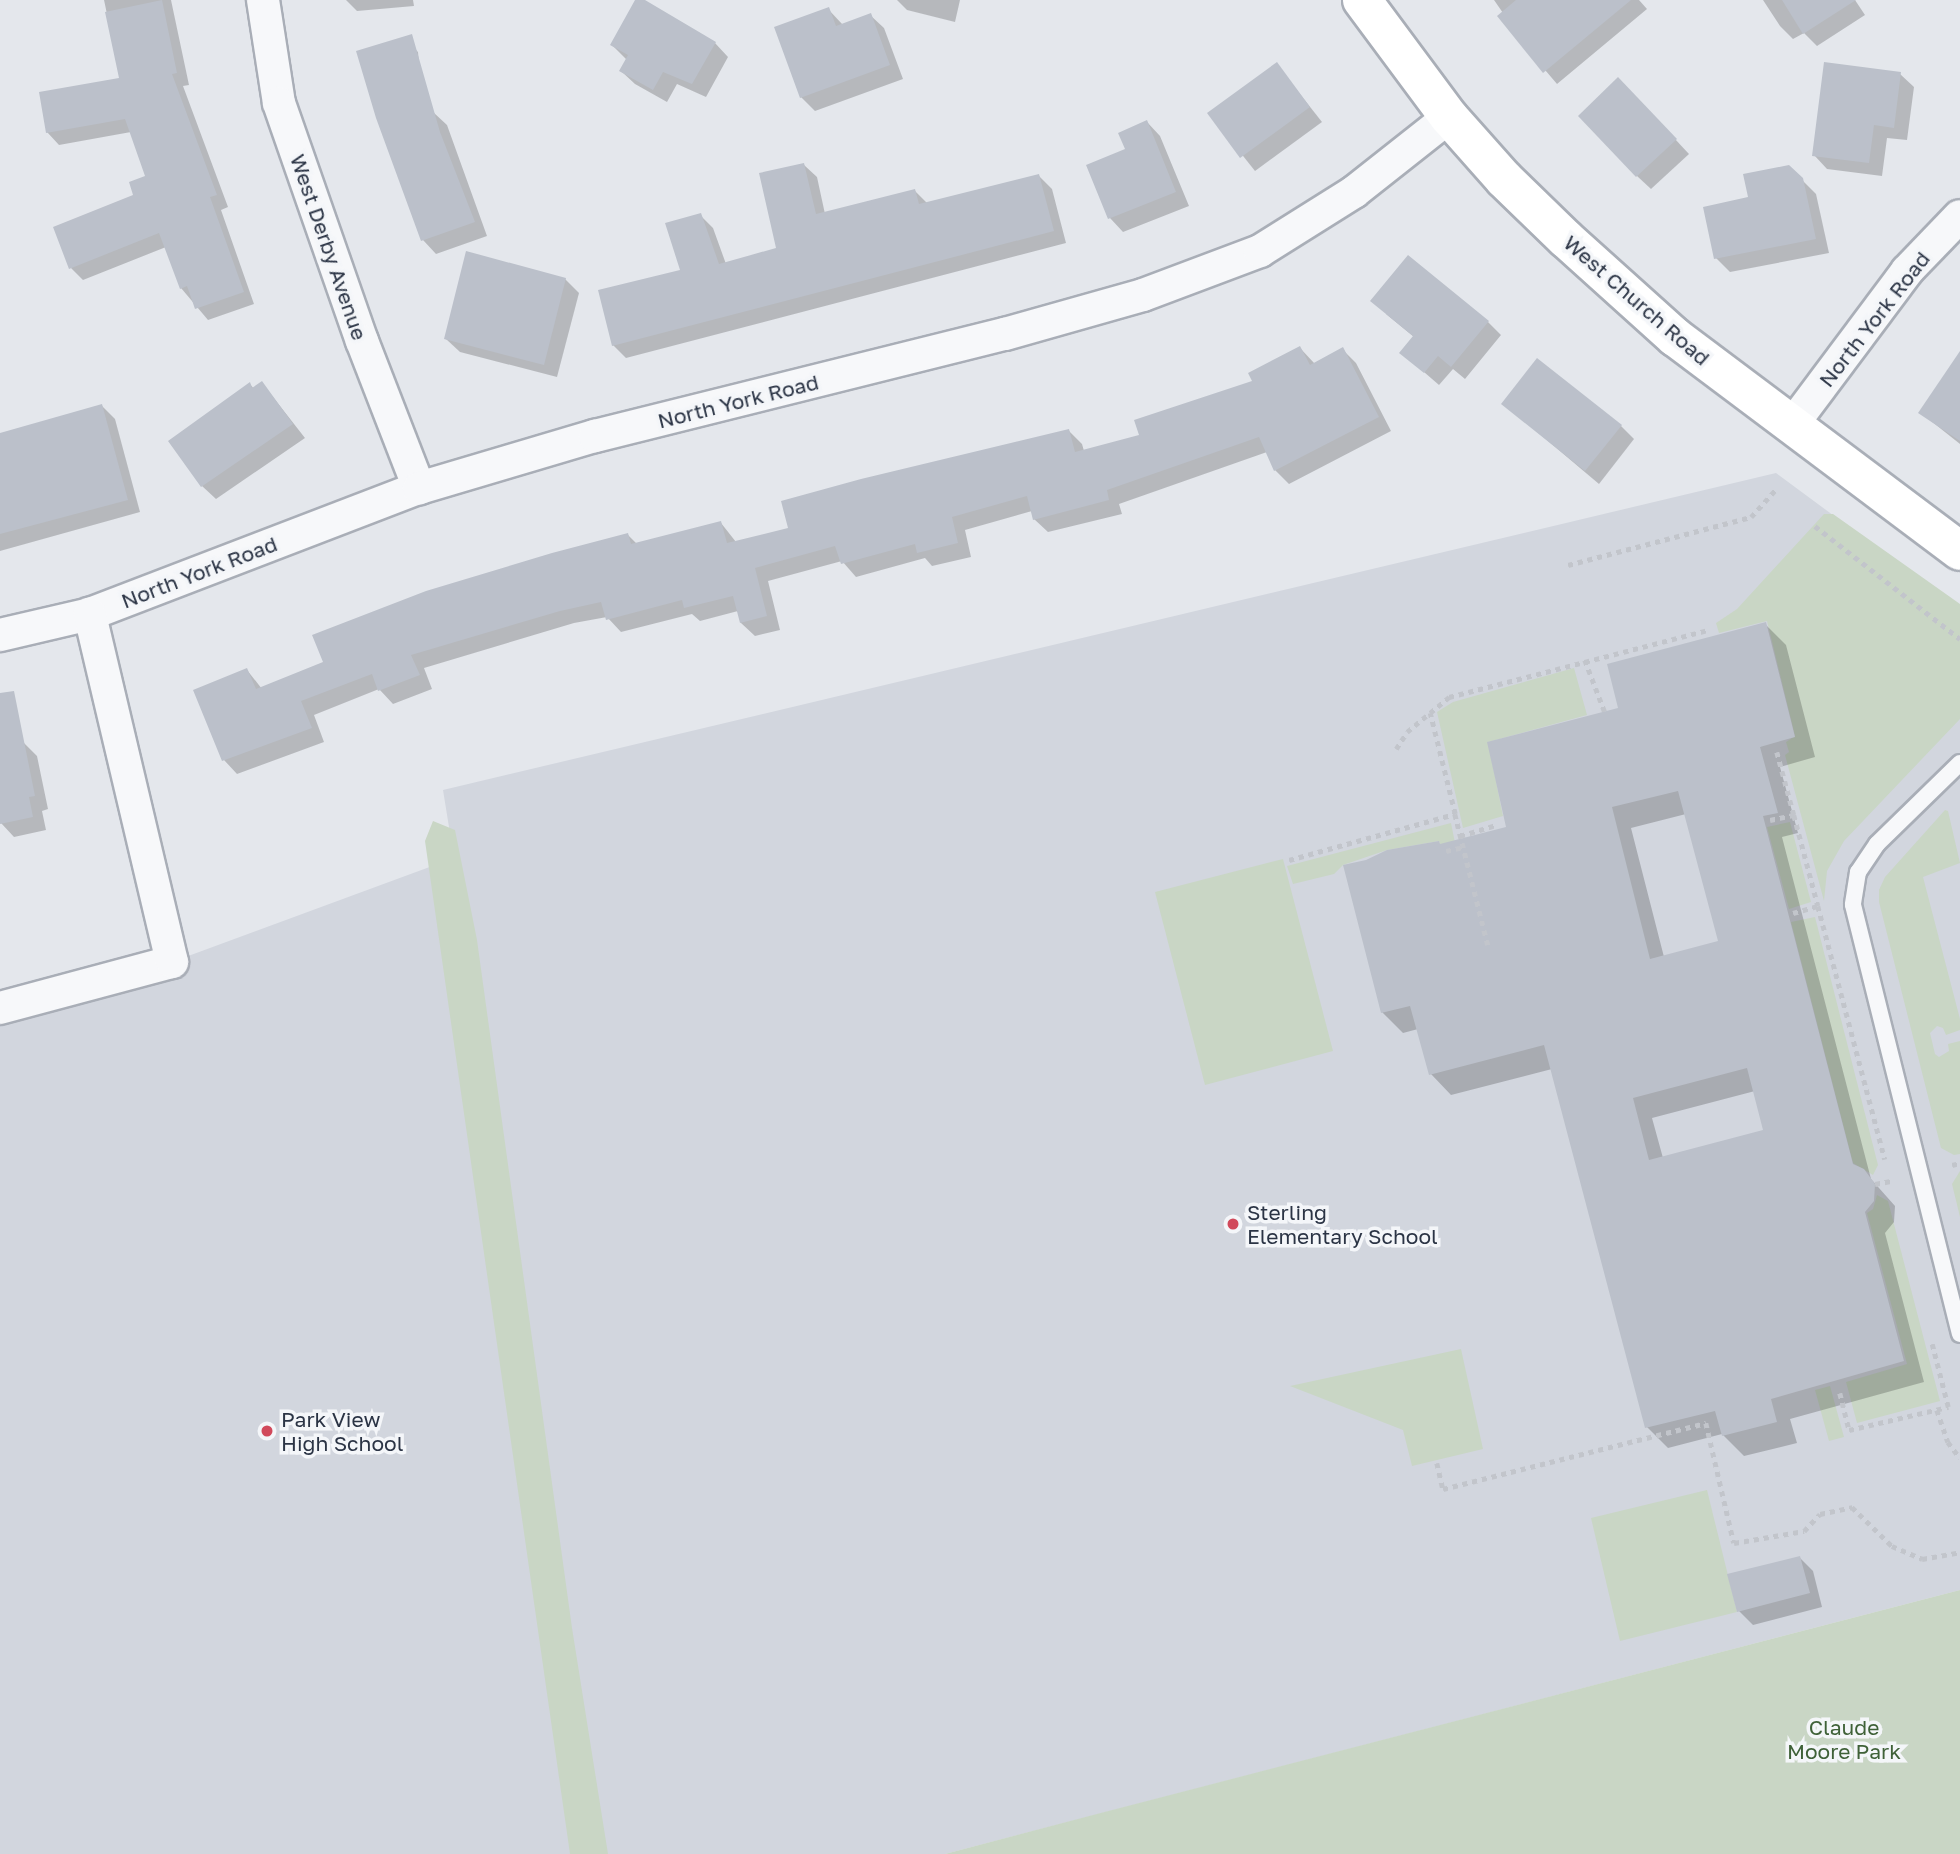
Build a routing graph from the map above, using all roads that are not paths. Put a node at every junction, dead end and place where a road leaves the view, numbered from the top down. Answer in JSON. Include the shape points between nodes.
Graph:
{"nodes":[{"id":1,"x":263,"y":0,"type":"edge"},
{"id":2,"x":1362,"y":0,"type":"edge"},
{"id":3,"x":1449,"y":117,"type":"junction"},
{"id":4,"x":1960,"y":216,"type":"edge"},
{"id":5,"x":1792,"y":425,"type":"junction"},
{"id":6,"x":419,"y":488,"type":"junction"},
{"id":7,"x":1960,"y":551,"type":"edge"},
{"id":8,"x":90,"y":614,"type":"junction"},
{"id":9,"x":0,"y":635,"type":"edge"},
{"id":10,"x":1958,"y":765,"type":"edge"},
{"id":11,"x":0,"y":1008,"type":"edge"},
{"id":12,"x":1960,"y":1334,"type":"edge"}],
"edges":[{"from":1,"to":6,"type":"street","name":"West Derby Avenue","via":[[279,103]]},
{"from":2,"to":3,"type":"main road","name":"West Church Road"},
{"from":3,"to":5,"type":"main road","name":"West Church Road","via":[[1504,179],[1675,337]]},
{"from":3,"to":6,"type":"street","name":"North York Road","via":[[1354,192],[1260,251],[1143,295],[595,436]]},
{"from":4,"to":5,"type":"street","name":"North York Road","via":[[1907,271]]},
{"from":5,"to":7,"type":"main road","name":"West Church Road"},
{"from":6,"to":8,"type":"street","name":"North York Road"},
{"from":8,"to":9,"type":"street","name":"North York Road"},
{"from":8,"to":11,"type":"street","via":[[172,962]]},
{"from":10,"to":12,"type":"lane","via":[[1877,844],[1857,872],[1853,905]]}]}
